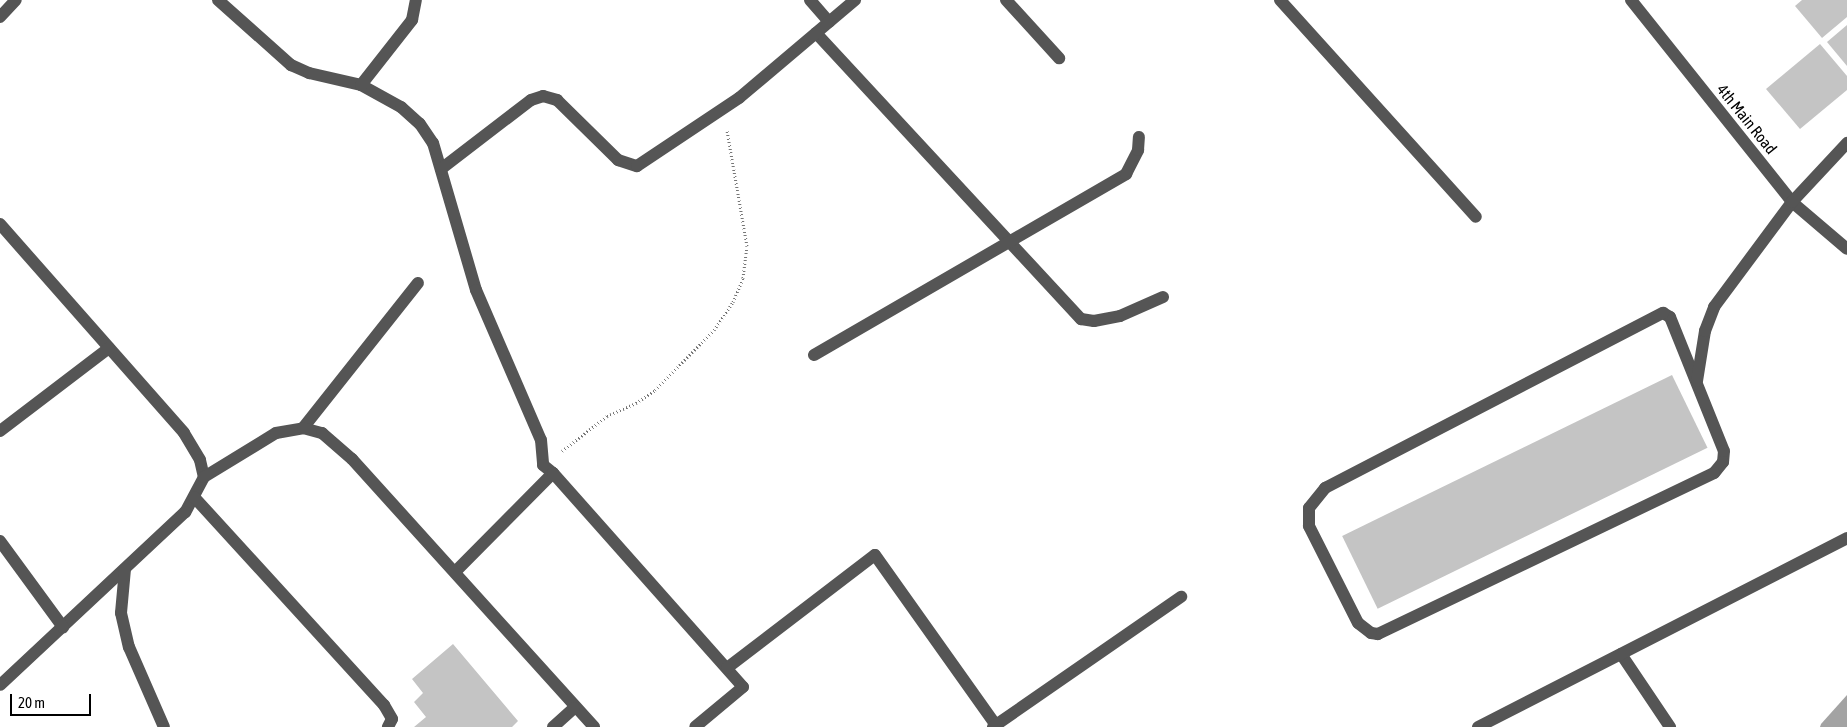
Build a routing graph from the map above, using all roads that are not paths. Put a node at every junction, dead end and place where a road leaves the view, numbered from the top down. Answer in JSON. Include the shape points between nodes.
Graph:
{"nodes":[{"id":1,"x":16,"y":0,"type":"edge"},
{"id":2,"x":218,"y":0,"type":"edge"},
{"id":3,"x":416,"y":0,"type":"edge"},
{"id":4,"x":810,"y":0,"type":"edge"},
{"id":5,"x":855,"y":0,"type":"edge"},
{"id":6,"x":1006,"y":0,"type":"edge"},
{"id":7,"x":1280,"y":0,"type":"edge"},
{"id":8,"x":1631,"y":0,"type":"edge"},
{"id":9,"x":0,"y":17,"type":"edge"},
{"id":10,"x":829,"y":22,"type":"junction"},
{"id":11,"x":816,"y":34,"type":"junction"},
{"id":12,"x":1059,"y":58,"type":"dead end"},
{"id":13,"x":361,"y":85,"type":"junction"},
{"id":14,"x":1139,"y":137,"type":"dead end"},
{"id":15,"x":1847,"y":143,"type":"edge"},
{"id":16,"x":441,"y":169,"type":"junction"},
{"id":17,"x":1792,"y":202,"type":"junction"},
{"id":18,"x":1476,"y":217,"type":"dead end"},
{"id":19,"x":0,"y":224,"type":"edge"},
{"id":20,"x":1009,"y":242,"type":"junction"},
{"id":21,"x":1847,"y":249,"type":"edge"},
{"id":22,"x":418,"y":283,"type":"dead end"},
{"id":23,"x":1163,"y":297,"type":"dead end"},
{"id":24,"x":109,"y":348,"type":"junction"},
{"id":25,"x":814,"y":355,"type":"dead end"},
{"id":26,"x":1697,"y":382,"type":"junction"},
{"id":27,"x":303,"y":428,"type":"junction"},
{"id":28,"x":0,"y":431,"type":"edge"},
{"id":29,"x":548,"y":469,"type":"junction"},
{"id":30,"x":204,"y":476,"type":"junction"},
{"id":31,"x":194,"y":497,"type":"junction"},
{"id":32,"x":1847,"y":538,"type":"edge"},
{"id":33,"x":0,"y":541,"type":"edge"},
{"id":34,"x":125,"y":569,"type":"junction"},
{"id":35,"x":455,"y":572,"type":"junction"},
{"id":36,"x":1181,"y":597,"type":"dead end"},
{"id":37,"x":63,"y":627,"type":"junction"},
{"id":38,"x":1621,"y":654,"type":"junction"},
{"id":39,"x":727,"y":668,"type":"junction"},
{"id":40,"x":0,"y":685,"type":"edge"},
{"id":41,"x":574,"y":708,"type":"junction"},
{"id":42,"x":994,"y":726,"type":"edge"},
{"id":43,"x":164,"y":727,"type":"edge"},
{"id":44,"x":388,"y":727,"type":"edge"},
{"id":45,"x":554,"y":727,"type":"edge"},
{"id":46,"x":594,"y":727,"type":"edge"},
{"id":47,"x":694,"y":727,"type":"edge"},
{"id":48,"x":1478,"y":727,"type":"edge"},
{"id":49,"x":1670,"y":727,"type":"edge"}],
"edges":[{"from":1,"to":9,"type":"street"},
{"from":2,"to":13,"type":"street","via":[[291,65],[309,73]]},
{"from":3,"to":13,"type":"street","via":[[412,20]]},
{"from":4,"to":10,"type":"street"},
{"from":5,"to":10,"type":"street"},
{"from":6,"to":12,"type":"street"},
{"from":7,"to":18,"type":"street"},
{"from":8,"to":17,"type":"street","name":"4th Main Road"},
{"from":10,"to":11,"type":"street"},
{"from":11,"to":16,"type":"street","via":[[722,109],[637,166],[618,160],[557,100],[543,96],[531,100]]},
{"from":11,"to":20,"type":"street"},
{"from":13,"to":16,"type":"street","via":[[401,108],[420,124],[433,142]]},
{"from":14,"to":20,"type":"street","via":[[1138,150],[1126,174]]},
{"from":15,"to":17,"type":"street"},
{"from":16,"to":29,"type":"street","via":[[476,290],[541,440]]},
{"from":17,"to":21,"type":"street","name":"4th Main Road"},
{"from":17,"to":26,"type":"street","via":[[1714,307],[1705,331]]},
{"from":19,"to":24,"type":"street"},
{"from":20,"to":23,"type":"street","via":[[1081,319],[1094,321],[1120,316]]},
{"from":20,"to":25,"type":"street"},
{"from":22,"to":27,"type":"street"},
{"from":24,"to":28,"type":"street"},
{"from":24,"to":30,"type":"street","via":[[184,434],[200,460]]},
{"from":26,"to":26,"type":"street","via":[[1724,451],[1723,462],[1714,473],[1378,634],[1358,624],[1309,526],[1309,508],[1325,488],[1663,314],[1670,317]]},
{"from":27,"to":30,"type":"street","via":[[276,433]]},
{"from":27,"to":35,"type":"street","via":[[322,432],[352,459]]},
{"from":29,"to":35,"type":"street"},
{"from":29,"to":39,"type":"street"},
{"from":30,"to":31,"type":"street"},
{"from":31,"to":34,"type":"street","via":[[185,512]]},
{"from":31,"to":44,"type":"street","via":[[384,705],[392,719]]},
{"from":32,"to":38,"type":"street"},
{"from":33,"to":37,"type":"street"},
{"from":34,"to":37,"type":"street"},
{"from":34,"to":43,"type":"street","via":[[121,613],[129,647]]},
{"from":35,"to":41,"type":"street"},
{"from":36,"to":42,"type":"street"},
{"from":37,"to":40,"type":"street"},
{"from":38,"to":48,"type":"street"},
{"from":38,"to":49,"type":"street"},
{"from":39,"to":42,"type":"street","via":[[875,555]]},
{"from":39,"to":47,"type":"street","via":[[743,686]]},
{"from":41,"to":45,"type":"street"},
{"from":41,"to":46,"type":"street"}]}
